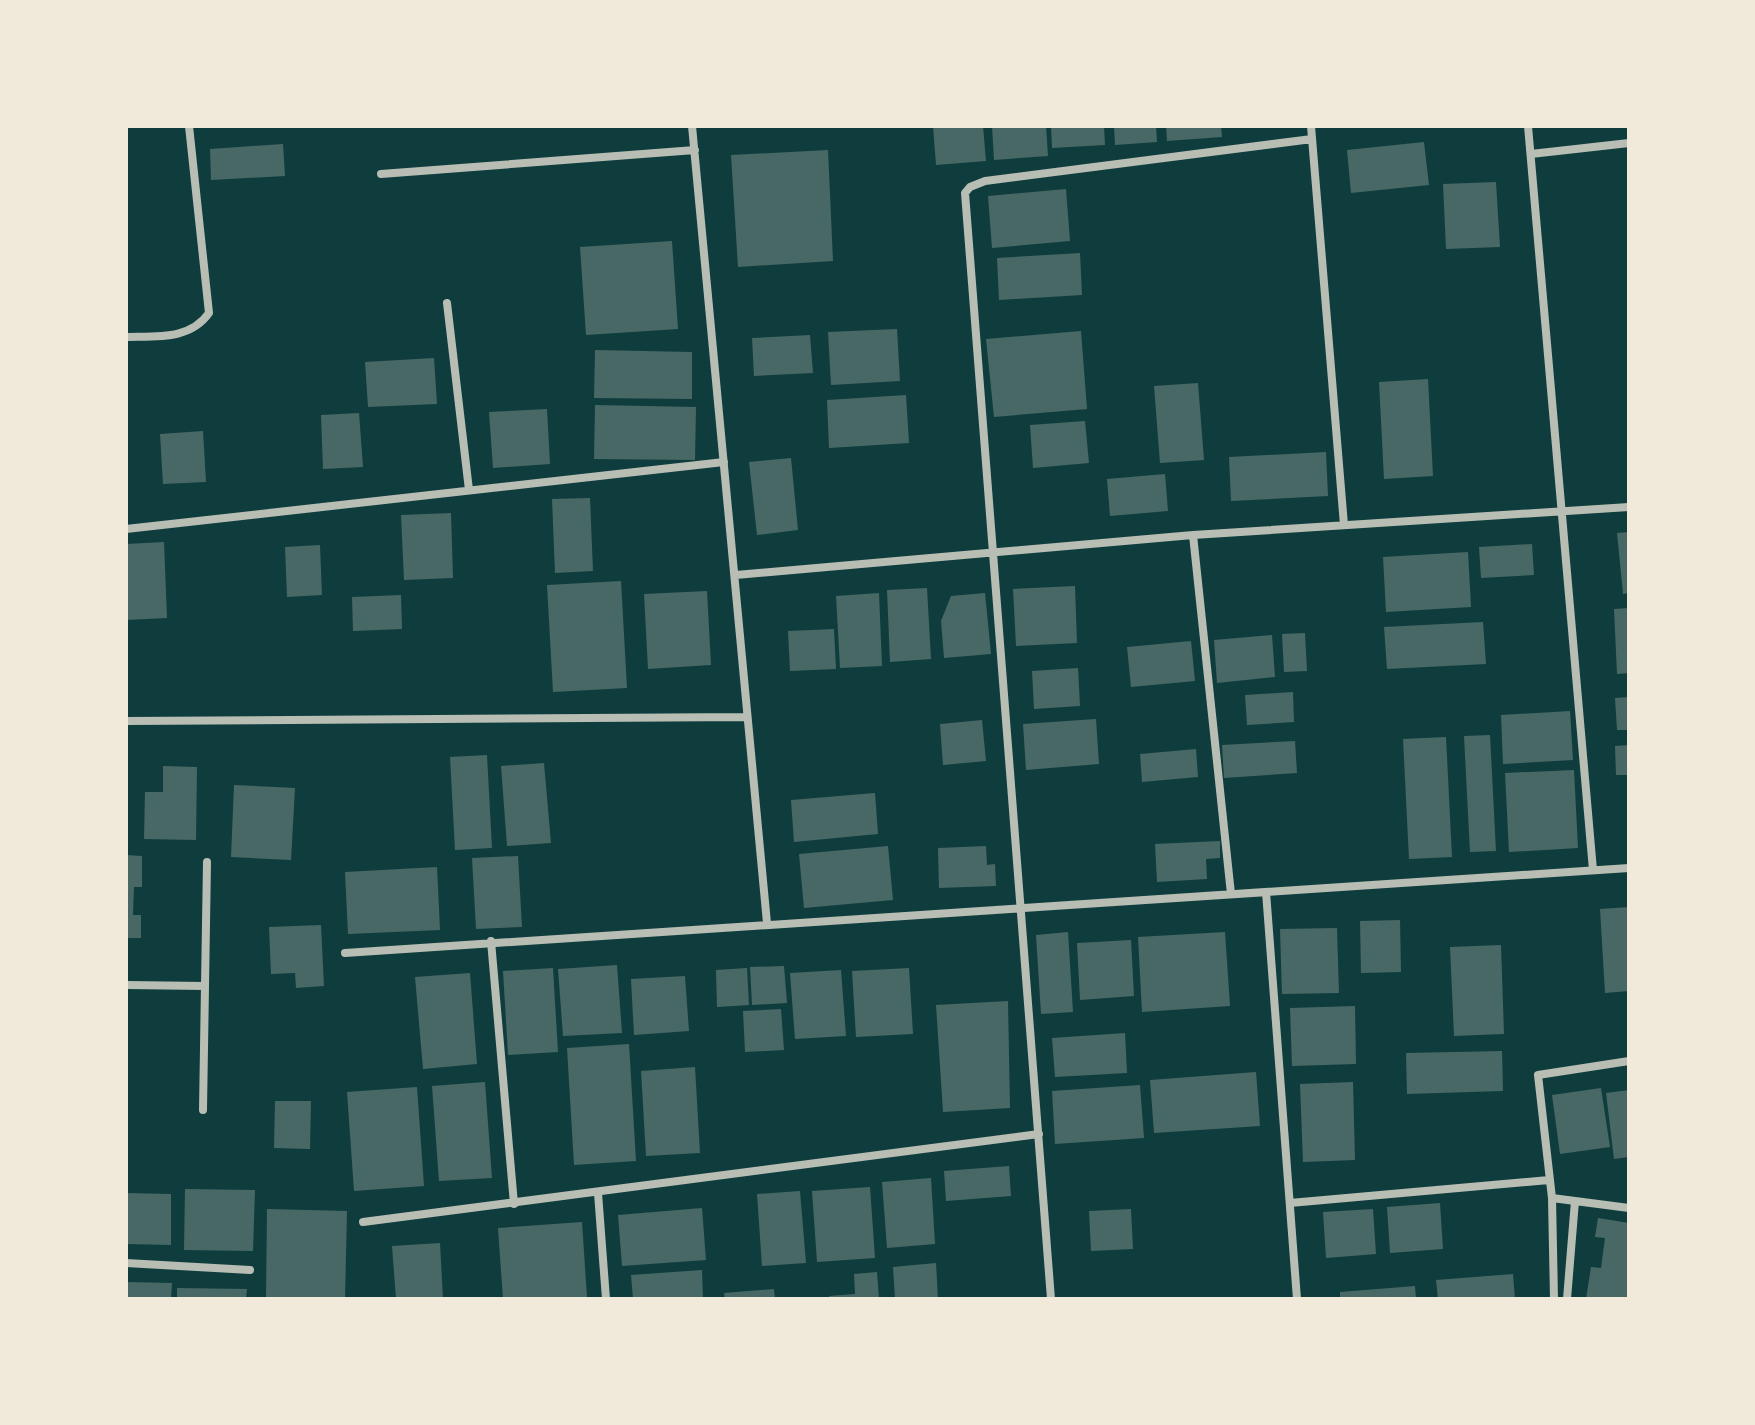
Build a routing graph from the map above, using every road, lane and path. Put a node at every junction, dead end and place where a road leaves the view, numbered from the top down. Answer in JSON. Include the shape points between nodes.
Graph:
{"nodes":[{"id":1,"x":189,"y":126,"type":"edge"},
{"id":2,"x":692,"y":126,"type":"edge"},
{"id":3,"x":1311,"y":126,"type":"edge"},
{"id":4,"x":1528,"y":126,"type":"edge"},
{"id":5,"x":1312,"y":139,"type":"junction"},
{"id":6,"x":1629,"y":143,"type":"edge"},
{"id":7,"x":695,"y":150,"type":"junction"},
{"id":8,"x":1531,"y":154,"type":"junction"},
{"id":9,"x":381,"y":174,"type":"dead end"},
{"id":10,"x":447,"y":303,"type":"dead end"},
{"id":11,"x":126,"y":337,"type":"edge"},
{"id":12,"x":724,"y":462,"type":"junction"},
{"id":13,"x":469,"y":490,"type":"junction"},
{"id":14,"x":1629,"y":507,"type":"edge"},
{"id":15,"x":1564,"y":511,"type":"junction"},
{"id":16,"x":1344,"y":525,"type":"junction"},
{"id":17,"x":126,"y":529,"type":"edge"},
{"id":18,"x":1193,"y":535,"type":"junction"},
{"id":19,"x":993,"y":553,"type":"junction"},
{"id":20,"x":736,"y":575,"type":"junction"},
{"id":21,"x":746,"y":717,"type":"junction"},
{"id":22,"x":126,"y":721,"type":"edge"},
{"id":23,"x":207,"y":862,"type":"dead end"},
{"id":24,"x":1629,"y":868,"type":"edge"},
{"id":25,"x":1593,"y":870,"type":"junction"},
{"id":26,"x":1266,"y":892,"type":"junction"},
{"id":27,"x":1231,"y":894,"type":"junction"},
{"id":28,"x":1021,"y":907,"type":"junction"},
{"id":29,"x":767,"y":923,"type":"junction"},
{"id":30,"x":491,"y":941,"type":"junction"},
{"id":31,"x":345,"y":953,"type":"dead end"},
{"id":32,"x":126,"y":985,"type":"edge"},
{"id":33,"x":205,"y":986,"type":"junction"},
{"id":34,"x":1629,"y":1061,"type":"edge"},
{"id":35,"x":203,"y":1110,"type":"dead end"},
{"id":36,"x":1039,"y":1134,"type":"junction"},
{"id":37,"x":1549,"y":1180,"type":"junction"},
{"id":38,"x":598,"y":1193,"type":"junction"},
{"id":39,"x":1552,"y":1198,"type":"junction"},
{"id":40,"x":1575,"y":1201,"type":"junction"},
{"id":41,"x":1290,"y":1203,"type":"junction"},
{"id":42,"x":514,"y":1204,"type":"junction"},
{"id":43,"x":1629,"y":1208,"type":"edge"},
{"id":44,"x":363,"y":1222,"type":"dead end"},
{"id":45,"x":126,"y":1263,"type":"edge"},
{"id":46,"x":250,"y":1270,"type":"dead end"},
{"id":47,"x":606,"y":1299,"type":"edge"},
{"id":48,"x":1051,"y":1299,"type":"edge"},
{"id":49,"x":1297,"y":1299,"type":"edge"},
{"id":50,"x":1554,"y":1299,"type":"edge"},
{"id":51,"x":1567,"y":1299,"type":"edge"}],
"edges":[{"from":1,"to":11,"type":"street","via":[[209,313],[199,328],[185,333]]},
{"from":2,"to":7,"type":"street"},
{"from":3,"to":5,"type":"street"},
{"from":4,"to":8,"type":"street"},
{"from":5,"to":16,"type":"street"},
{"from":5,"to":19,"type":"street","via":[[970,187],[964,201]]},
{"from":6,"to":8,"type":"street"},
{"from":7,"to":9,"type":"street"},
{"from":7,"to":12,"type":"street"},
{"from":8,"to":15,"type":"street"},
{"from":10,"to":13,"type":"street"},
{"from":12,"to":13,"type":"street"},
{"from":12,"to":20,"type":"street"},
{"from":13,"to":17,"type":"street"},
{"from":14,"to":15,"type":"street"},
{"from":15,"to":16,"type":"street"},
{"from":15,"to":25,"type":"street"},
{"from":16,"to":18,"type":"street"},
{"from":18,"to":19,"type":"street"},
{"from":18,"to":27,"type":"street"},
{"from":19,"to":20,"type":"street"},
{"from":19,"to":28,"type":"street"},
{"from":20,"to":21,"type":"street"},
{"from":21,"to":22,"type":"street"},
{"from":21,"to":29,"type":"street"},
{"from":23,"to":33,"type":"street"},
{"from":24,"to":25,"type":"street"},
{"from":25,"to":26,"type":"street"},
{"from":26,"to":27,"type":"street"},
{"from":26,"to":41,"type":"street"},
{"from":27,"to":28,"type":"street"},
{"from":28,"to":29,"type":"street"},
{"from":28,"to":36,"type":"street"},
{"from":29,"to":30,"type":"street"},
{"from":30,"to":31,"type":"street"},
{"from":30,"to":42,"type":"street"},
{"from":32,"to":33,"type":"street"},
{"from":33,"to":35,"type":"street"},
{"from":34,"to":37,"type":"street","via":[[1538,1075]]},
{"from":36,"to":38,"type":"street"},
{"from":36,"to":48,"type":"street"},
{"from":37,"to":39,"type":"street"},
{"from":37,"to":41,"type":"street"},
{"from":38,"to":42,"type":"street"},
{"from":38,"to":47,"type":"street"},
{"from":39,"to":40,"type":"street"},
{"from":39,"to":50,"type":"street"},
{"from":40,"to":43,"type":"street"},
{"from":40,"to":51,"type":"street"},
{"from":41,"to":49,"type":"street"},
{"from":42,"to":44,"type":"street"},
{"from":45,"to":46,"type":"street"}]}
